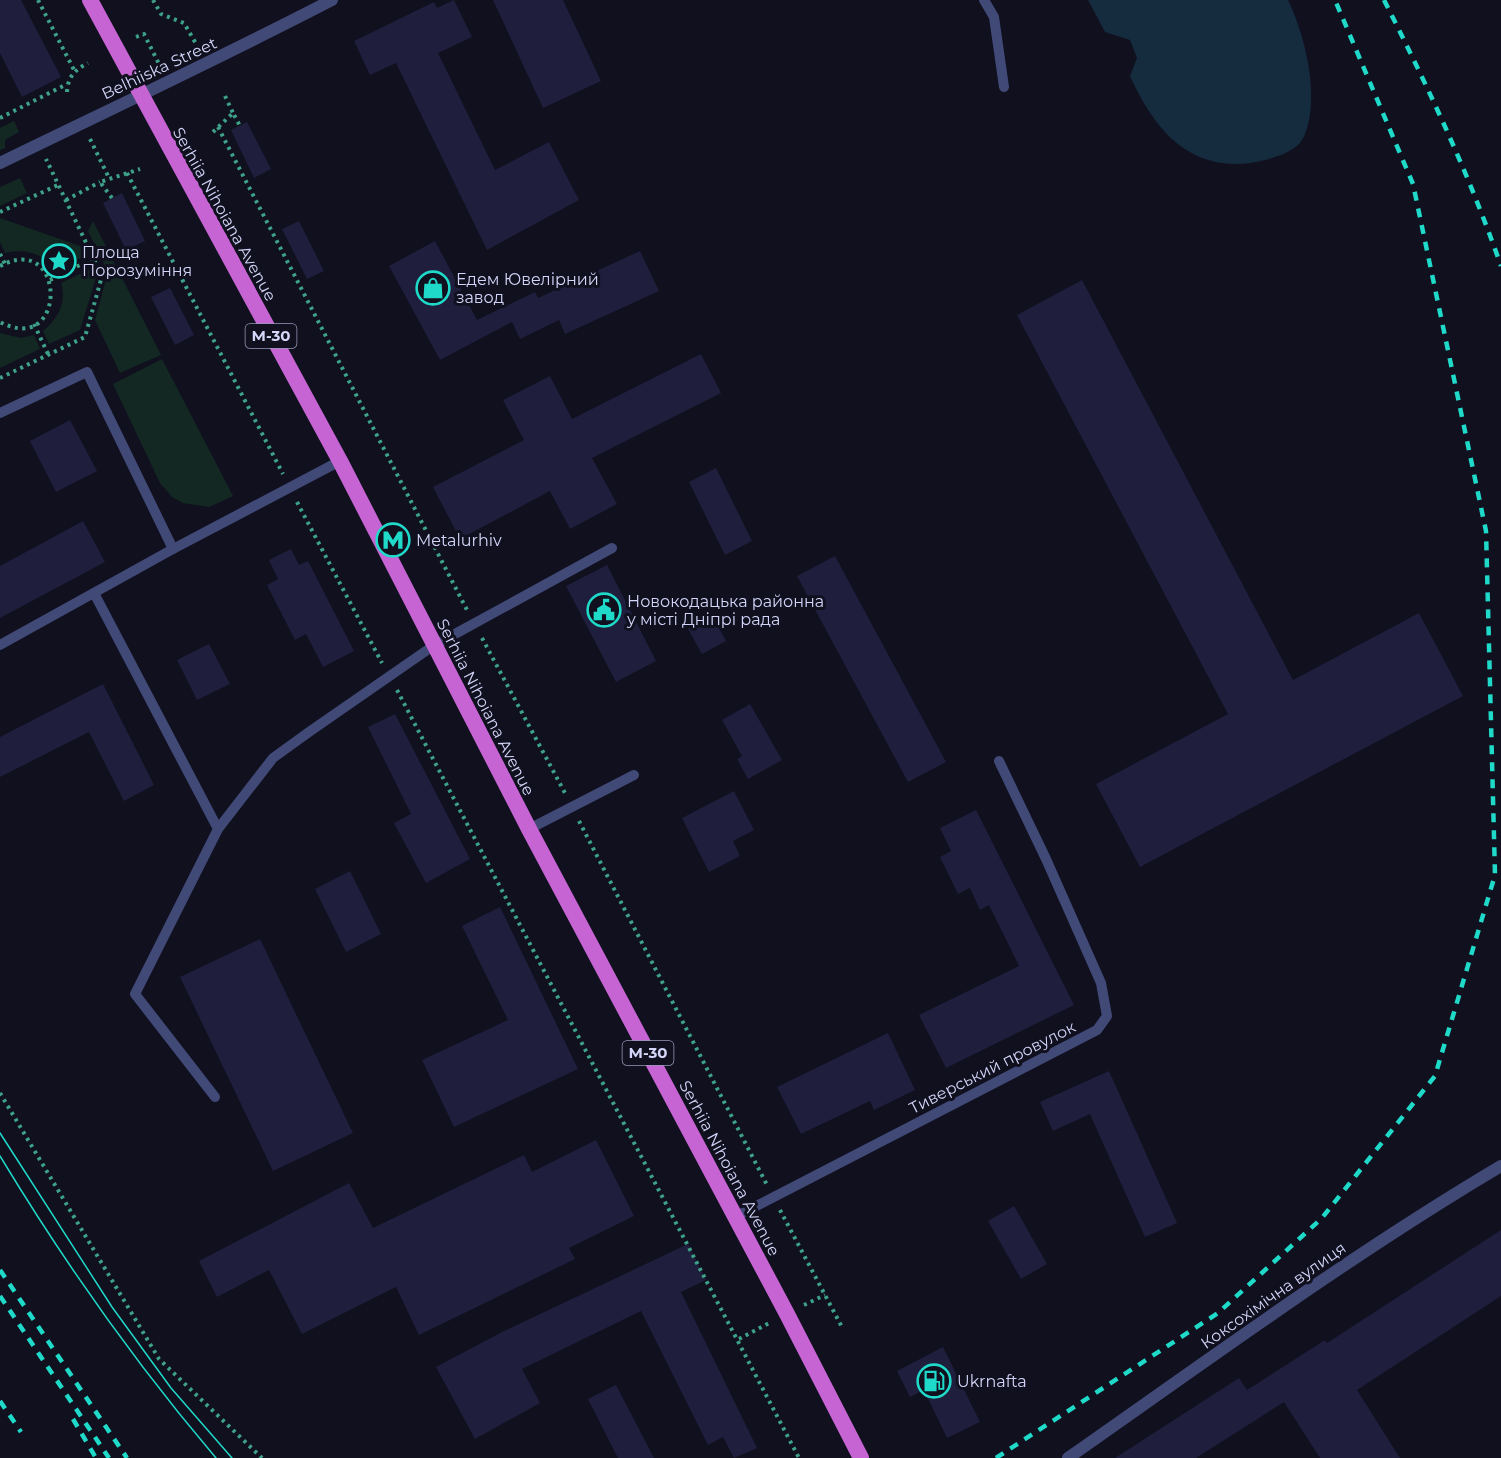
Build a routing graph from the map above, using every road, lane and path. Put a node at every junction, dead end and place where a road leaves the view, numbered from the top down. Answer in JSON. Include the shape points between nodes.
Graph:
{"nodes":[{"id":1,"x":38,"y":0,"type":"edge"},
{"id":2,"x":90,"y":0,"type":"edge"},
{"id":3,"x":153,"y":0,"type":"edge"},
{"id":4,"x":332,"y":0,"type":"edge"},
{"id":5,"x":984,"y":0,"type":"edge"},
{"id":6,"x":136,"y":38,"type":"dead end"},
{"id":7,"x":193,"y":53,"type":"dead end"},
{"id":8,"x":88,"y":63,"type":"dead end"},
{"id":9,"x":170,"y":65,"type":"dead end"},
{"id":10,"x":74,"y":70,"type":"junction"},
{"id":11,"x":67,"y":84,"type":"junction"},
{"id":12,"x":1004,"y":87,"type":"dead end"},
{"id":13,"x":67,"y":92,"type":"dead end"},
{"id":14,"x":141,"y":95,"type":"junction"},
{"id":15,"x":225,"y":96,"type":"dead end"},
{"id":16,"x":233,"y":113,"type":"junction"},
{"id":17,"x":0,"y":118,"type":"edge"},
{"id":18,"x":240,"y":126,"type":"dead end"},
{"id":19,"x":218,"y":127,"type":"junction"},
{"id":20,"x":213,"y":132,"type":"dead end"},
{"id":21,"x":90,"y":138,"type":"dead end"},
{"id":22,"x":39,"y":144,"type":"junction"},
{"id":23,"x":0,"y":163,"type":"edge"},
{"id":24,"x":140,"y":169,"type":"dead end"},
{"id":25,"x":127,"y":173,"type":"junction"},
{"id":26,"x":109,"y":178,"type":"junction"},
{"id":27,"x":100,"y":182,"type":"junction"},
{"id":28,"x":58,"y":185,"type":"junction"},
{"id":29,"x":112,"y":198,"type":"dead end"},
{"id":30,"x":66,"y":200,"type":"junction"},
{"id":31,"x":0,"y":212,"type":"edge"},
{"id":32,"x":0,"y":254,"type":"edge"},
{"id":33,"x":94,"y":258,"type":"junction"},
{"id":34,"x":2,"y":265,"type":"edge"},
{"id":35,"x":50,"y":280,"type":"junction"},
{"id":36,"x":0,"y":322,"type":"edge"},
{"id":37,"x":34,"y":324,"type":"junction"},
{"id":38,"x":48,"y":354,"type":"junction"},
{"id":39,"x":0,"y":378,"type":"edge"},
{"id":40,"x":0,"y":413,"type":"edge"},
{"id":41,"x":340,"y":461,"type":"junction"},
{"id":42,"x":290,"y":488,"type":"junction"},
{"id":43,"x":612,"y":548,"type":"dead end"},
{"id":44,"x":173,"y":549,"type":"junction"},
{"id":45,"x":94,"y":593,"type":"junction"},
{"id":46,"x":474,"y":623,"type":"junction"},
{"id":47,"x":0,"y":645,"type":"edge"},
{"id":48,"x":434,"y":646,"type":"junction"},
{"id":49,"x":390,"y":677,"type":"junction"},
{"id":50,"x":999,"y":761,"type":"dead end"},
{"id":51,"x":634,"y":775,"type":"dead end"},
{"id":52,"x":572,"y":807,"type":"junction"},
{"id":53,"x":218,"y":829,"type":"junction"},
{"id":54,"x":529,"y":829,"type":"junction"},
{"id":55,"x":0,"y":1093,"type":"edge"},
{"id":56,"x":215,"y":1097,"type":"dead end"},
{"id":57,"x":1501,"y":1166,"type":"edge"},
{"id":58,"x":773,"y":1197,"type":"junction"},
{"id":59,"x":735,"y":1216,"type":"junction"},
{"id":60,"x":843,"y":1329,"type":"dead end"},
{"id":61,"x":849,"y":1432,"type":"junction"},
{"id":62,"x":262,"y":1458,"type":"edge"},
{"id":63,"x":799,"y":1458,"type":"edge"},
{"id":64,"x":861,"y":1458,"type":"edge"},
{"id":65,"x":871,"y":1458,"type":"edge"},
{"id":66,"x":1068,"y":1458,"type":"edge"}],
"edges":[{"from":1,"to":10,"type":"path"},
{"from":2,"to":14,"type":"highway","name":"Serhiia Nihoiana Avenue","number":"М-30"},
{"from":3,"to":7,"type":"path","via":[[161,14],[184,23],[200,49]]},
{"from":4,"to":14,"type":"street","name":"Belhiiska Street"},
{"from":5,"to":12,"type":"lane","via":[[994,17]]},
{"from":6,"to":9,"type":"path","via":[[144,34],[161,69]]},
{"from":8,"to":10,"type":"path"},
{"from":10,"to":11,"type":"path"},
{"from":11,"to":13,"type":"path"},
{"from":11,"to":17,"type":"path"},
{"from":14,"to":22,"type":"street","name":"Belhiiska Street"},
{"from":14,"to":41,"type":"highway","name":"Serhiia Nihoiana Avenue","number":"М-30"},
{"from":15,"to":16,"type":"path"},
{"from":16,"to":18,"type":"path"},
{"from":16,"to":19,"type":"path"},
{"from":19,"to":20,"type":"path"},
{"from":19,"to":46,"type":"path"},
{"from":21,"to":26,"type":"path"},
{"from":22,"to":23,"type":"street","name":"Belhiiska Street"},
{"from":22,"to":28,"type":"path"},
{"from":24,"to":25,"type":"path"},
{"from":25,"to":26,"type":"path"},
{"from":25,"to":42,"type":"path"},
{"from":26,"to":27,"type":"path"},
{"from":27,"to":29,"type":"path"},
{"from":27,"to":30,"type":"path"},
{"from":28,"to":30,"type":"path"},
{"from":28,"to":31,"type":"path"},
{"from":30,"to":33,"type":"path"},
{"from":32,"to":34,"type":"path"},
{"from":33,"to":35,"type":"path"},
{"from":33,"to":38,"type":"path","via":[[102,276],[85,337]]},
{"from":34,"to":35,"type":"path","via":[[23,260],[34,264]]},
{"from":35,"to":37,"type":"path","via":[[52,302],[48,312]]},
{"from":36,"to":37,"type":"path","via":[[21,328]]},
{"from":37,"to":38,"type":"path"},
{"from":38,"to":39,"type":"path"},
{"from":40,"to":44,"type":"lane","via":[[87,372]]},
{"from":41,"to":42,"type":"lane"},
{"from":41,"to":48,"type":"highway","name":"Serhiia Nihoiana Avenue","number":"М-30"},
{"from":42,"to":44,"type":"lane"},
{"from":42,"to":49,"type":"path"},
{"from":43,"to":46,"type":"lane"},
{"from":44,"to":45,"type":"lane"},
{"from":45,"to":47,"type":"lane"},
{"from":45,"to":53,"type":"lane"},
{"from":46,"to":48,"type":"lane"},
{"from":46,"to":52,"type":"path"},
{"from":48,"to":49,"type":"lane"},
{"from":48,"to":54,"type":"highway","name":"Serhiia Nihoiana Avenue","number":"М-30"},
{"from":49,"to":53,"type":"lane","via":[[273,758]]},
{"from":49,"to":63,"type":"path"},
{"from":50,"to":58,"type":"lane","name":"Тиверський провулок","via":[[1101,983],[1107,1016],[1097,1030]]},
{"from":51,"to":52,"type":"lane"},
{"from":52,"to":54,"type":"lane"},
{"from":52,"to":58,"type":"path"},
{"from":53,"to":56,"type":"lane","via":[[135,994]]},
{"from":54,"to":59,"type":"highway","name":"Serhiia Nihoiana Avenue","number":"М-30"},
{"from":55,"to":62,"type":"path","via":[[159,1359]]},
{"from":57,"to":66,"type":"street","name":"Коксохімічна вулиця","via":[[1311,1287]]},
{"from":58,"to":59,"type":"lane","name":"Тиверський провулок"},
{"from":58,"to":60,"type":"path"},
{"from":59,"to":61,"type":"highway","name":"Serhiia Nihoiana Avenue","number":"М-30"},
{"from":61,"to":64,"type":"highway","name":"Serhiia Nihoiana Avenue","number":"М-30"},
{"from":61,"to":65,"type":"highway","name":"Serhiia Nihoiana Avenue","number":"М-30"}]}
